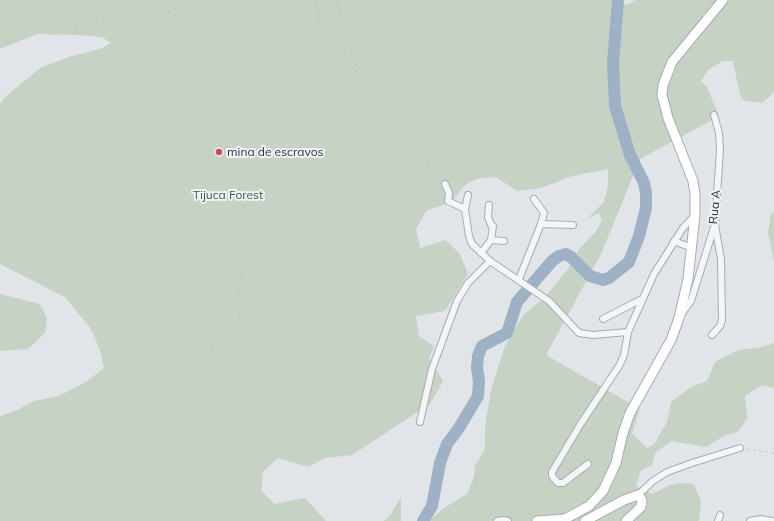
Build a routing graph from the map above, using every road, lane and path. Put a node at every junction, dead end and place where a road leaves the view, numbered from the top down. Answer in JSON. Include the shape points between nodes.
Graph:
{"nodes":[{"id":1,"x":177,"y":0,"type":"edge"},
{"id":2,"x":315,"y":0,"type":"edge"},
{"id":3,"x":337,"y":0,"type":"edge"},
{"id":4,"x":590,"y":0,"type":"edge"},
{"id":5,"x":723,"y":0,"type":"edge"},
{"id":6,"x":56,"y":28,"type":"dead end"},
{"id":7,"x":623,"y":29,"type":"dead end"},
{"id":8,"x":714,"y":115,"type":"dead end"},
{"id":9,"x":445,"y":184,"type":"joint"},
{"id":10,"x":468,"y":196,"type":"dead end"},
{"id":11,"x":534,"y":198,"type":"dead end"},
{"id":12,"x":489,"y":205,"type":"dead end"},
{"id":13,"x":465,"y":209,"type":"junction"},
{"id":14,"x":695,"y":215,"type":"junction"},
{"id":15,"x":540,"y":224,"type":"junction"},
{"id":16,"x":715,"y":224,"type":"junction"},
{"id":17,"x":573,"y":225,"type":"dead end"},
{"id":18,"x":491,"y":240,"type":"junction"},
{"id":19,"x":504,"y":241,"type":"dead end"},
{"id":20,"x":674,"y":241,"type":"junction"},
{"id":21,"x":692,"y":248,"type":"junction"},
{"id":22,"x":481,"y":253,"type":"junction"},
{"id":23,"x":490,"y":262,"type":"junction"},
{"id":24,"x":521,"y":281,"type":"junction"},
{"id":25,"x":642,"y":299,"type":"junction"},
{"id":26,"x":679,"y":318,"type":"junction"},
{"id":27,"x":603,"y":319,"type":"dead end"},
{"id":28,"x":628,"y":332,"type":"junction"},
{"id":29,"x":712,"y":335,"type":"dead end"},
{"id":30,"x":216,"y":354,"type":"dead end"},
{"id":31,"x":420,"y":422,"type":"dead end"},
{"id":32,"x":740,"y":448,"type":"joint"},
{"id":33,"x":774,"y":453,"type":"edge"},
{"id":34,"x":588,"y":464,"type":"dead end"},
{"id":35,"x":638,"y":495,"type":"junction"},
{"id":36,"x":497,"y":521,"type":"edge"},
{"id":37,"x":508,"y":521,"type":"edge"},
{"id":38,"x":537,"y":521,"type":"edge"},
{"id":39,"x":585,"y":521,"type":"edge"},
{"id":40,"x":626,"y":521,"type":"edge"},
{"id":41,"x":750,"y":521,"type":"edge"},
{"id":42,"x":772,"y":521,"type":"edge"}],
"edges":[{"from":1,"to":6,"type":"path","via":[[176,8],[159,17],[139,35],[130,36],[100,22],[92,22],[75,31]]},
{"from":2,"to":30,"type":"path","via":[[320,25],[296,52],[302,72],[287,98],[272,110],[264,112],[259,121],[244,126],[221,145],[219,152],[198,163],[199,171],[205,177],[231,176],[239,181],[240,193],[247,210],[260,230],[243,252],[238,285],[240,296],[232,306],[240,311],[239,322],[235,333],[214,339],[210,345]]},
{"from":3,"to":9,"type":"path","via":[[359,78],[371,100],[381,114],[412,135],[427,162]]},
{"from":4,"to":7,"type":"path","via":[[592,7],[602,11],[614,28]]},
{"from":5,"to":14,"type":"main road","via":[[672,62],[663,85],[662,95],[668,118],[693,181]]},
{"from":8,"to":16,"type":"street","name":"Rua A","via":[[720,150]]},
{"from":9,"to":13,"type":"street","via":[[449,193],[448,201]]},
{"from":10,"to":13,"type":"street"},
{"from":11,"to":15,"type":"street","via":[[544,212]]},
{"from":12,"to":18,"type":"street","via":[[488,217],[493,226]]},
{"from":13,"to":22,"type":"street","via":[[469,236],[472,244]]},
{"from":14,"to":20,"type":"street"},
{"from":14,"to":21,"type":"main road"},
{"from":15,"to":17,"type":"street"},
{"from":15,"to":24,"type":"street"},
{"from":16,"to":26,"type":"street","name":"Rua A","via":[[691,301]]},
{"from":16,"to":29,"type":"street","via":[[721,259],[722,320]]},
{"from":18,"to":19,"type":"street"},
{"from":18,"to":22,"type":"street"},
{"from":20,"to":21,"type":"street"},
{"from":20,"to":25,"type":"street"},
{"from":21,"to":26,"type":"main road"},
{"from":22,"to":23,"type":"street"},
{"from":23,"to":24,"type":"street"},
{"from":23,"to":31,"type":"street","via":[[468,283],[457,301],[431,375]]},
{"from":24,"to":28,"type":"street","via":[[554,305],[579,333],[592,336]]},
{"from":25,"to":27,"type":"street"},
{"from":25,"to":28,"type":"street"},
{"from":26,"to":38,"type":"main road","via":[[671,340],[630,413],[616,463],[603,491],[589,506],[565,519]]},
{"from":28,"to":34,"type":"street","via":[[624,355],[619,366],[580,425],[552,476],[558,483],[563,484]]},
{"from":32,"to":33,"type":"path"},
{"from":32,"to":35,"type":"street","via":[[667,472]]},
{"from":35,"to":39,"type":"main road"},
{"from":35,"to":40,"type":"main road","via":[[642,500],[641,507]]},
{"from":36,"to":37,"type":"street"},
{"from":41,"to":42,"type":"street"}]}
